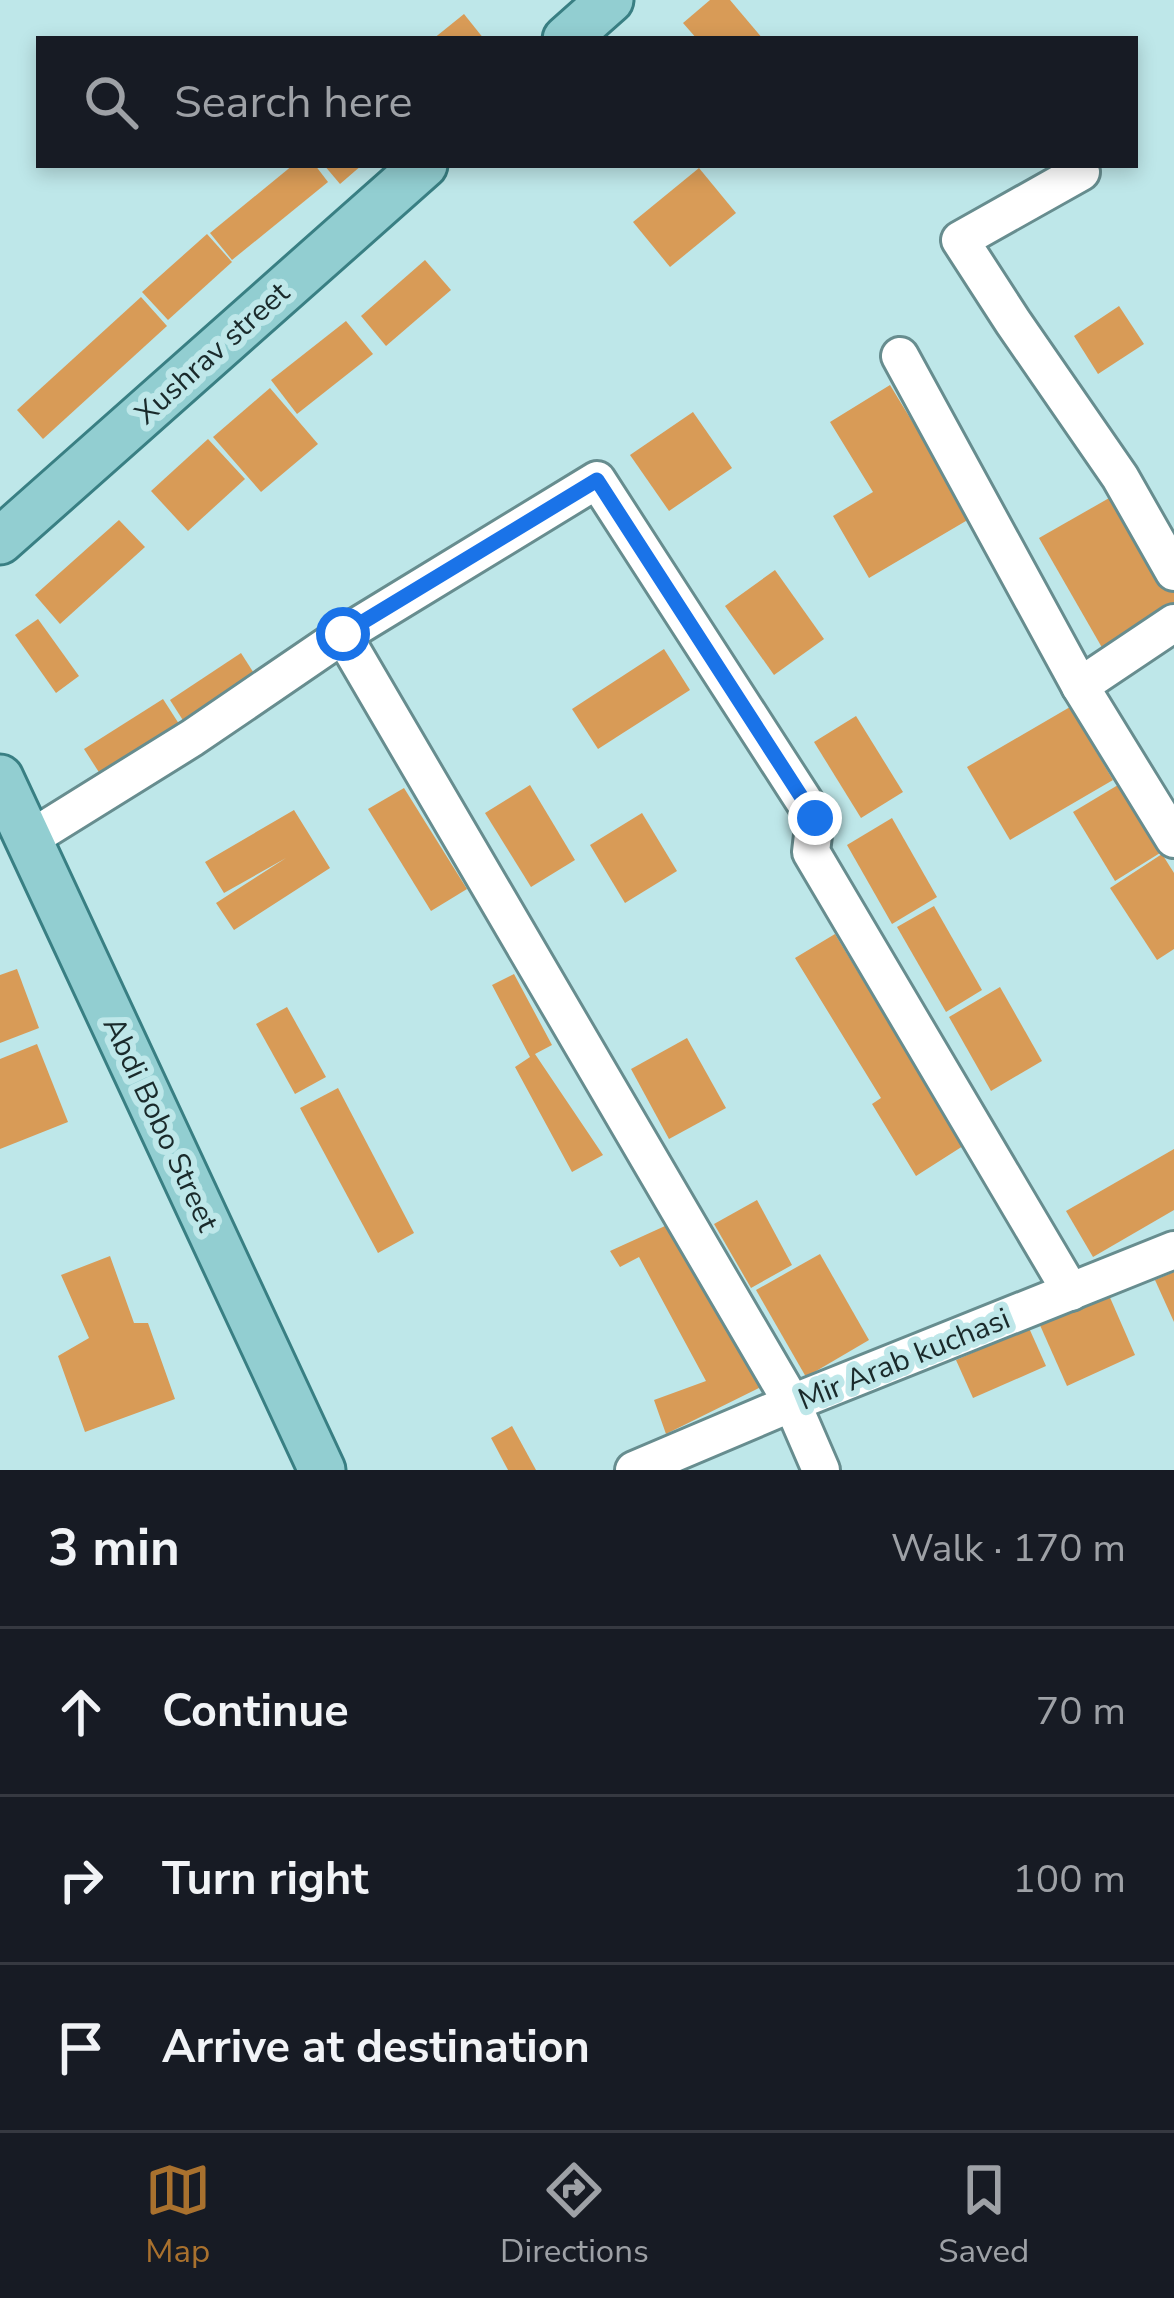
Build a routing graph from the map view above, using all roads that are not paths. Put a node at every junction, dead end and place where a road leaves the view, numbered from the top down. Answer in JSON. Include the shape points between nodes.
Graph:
{"nodes":[{"id":1,"x":610,"y":0,"type":"edge"},
{"id":2,"x":569,"y":36,"type":"edge"},
{"id":3,"x":421,"y":168,"type":"edge"},
{"id":4,"x":1081,"y":172,"type":"dead end"},
{"id":5,"x":900,"y":356,"type":"dead end"},
{"id":6,"x":0,"y":541,"type":"edge"},
{"id":7,"x":1174,"y":572,"type":"edge"},
{"id":8,"x":1174,"y":622,"type":"edge"},
{"id":9,"x":343,"y":634,"type":"junction"},
{"id":10,"x":1080,"y":686,"type":"junction"},
{"id":11,"x":0,"y":778,"type":"edge"},
{"id":12,"x":1174,"y":839,"type":"edge"},
{"id":13,"x":28,"y":840,"type":"junction"},
{"id":14,"x":1174,"y":1250,"type":"edge"},
{"id":15,"x":1071,"y":1292,"type":"junction"},
{"id":16,"x":792,"y":1403,"type":"junction"},
{"id":17,"x":322,"y":1470,"type":"edge"},
{"id":18,"x":634,"y":1470,"type":"edge"},
{"id":19,"x":821,"y":1470,"type":"edge"}],
"edges":[{"from":1,"to":2,"type":"main road"},
{"from":3,"to":6,"type":"main road","name":"Xushrav street"},
{"from":4,"to":7,"type":"street","via":[[960,240],[1120,477]]},
{"from":5,"to":10,"type":"street"},
{"from":8,"to":10,"type":"street"},
{"from":9,"to":13,"type":"street"},
{"from":9,"to":15,"type":"street","via":[[597,480],[815,818],[811,852]]},
{"from":9,"to":16,"type":"street"},
{"from":10,"to":12,"type":"street"},
{"from":11,"to":13,"type":"main road","name":"Abdi Bobo Street"},
{"from":13,"to":17,"type":"main road","name":"Abdi Bobo Street"},
{"from":14,"to":15,"type":"street","name":"Mir Arab kuchasi"},
{"from":15,"to":16,"type":"street","name":"Mir Arab kuchasi"},
{"from":16,"to":18,"type":"street","name":"Mir Arab kuchasi"},
{"from":16,"to":19,"type":"street"}]}
